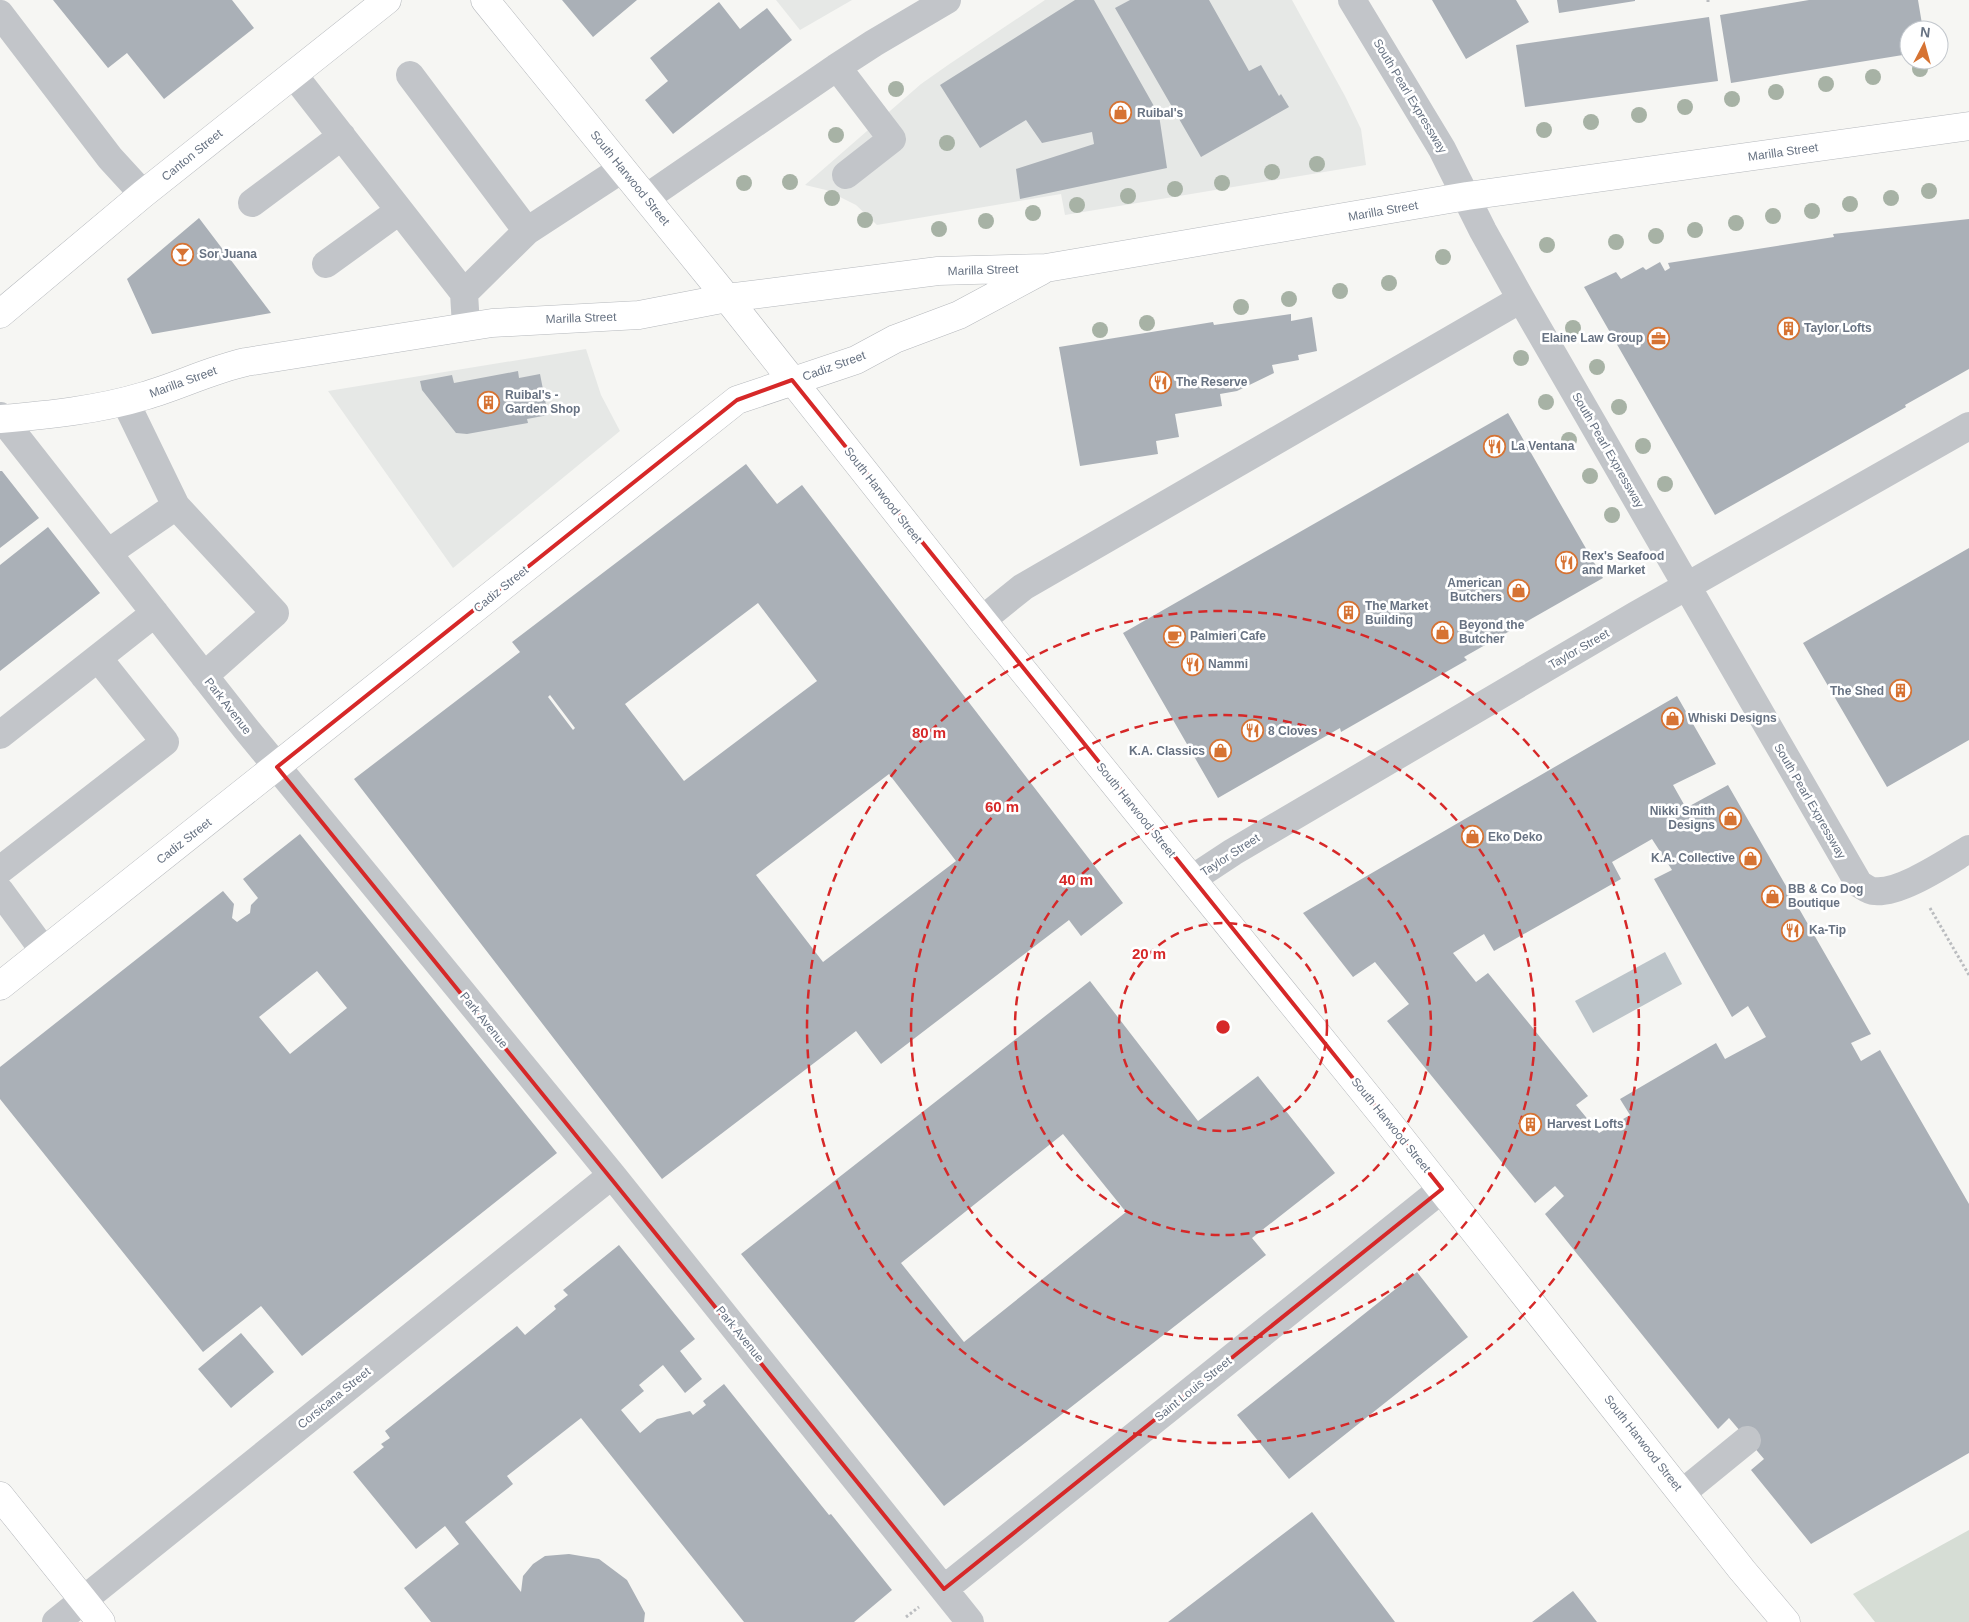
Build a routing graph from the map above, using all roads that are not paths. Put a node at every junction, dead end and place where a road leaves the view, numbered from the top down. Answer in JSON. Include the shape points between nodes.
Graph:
{"nodes":[{"id":1,"x":387,"y":0,"type":"edge"},
{"id":2,"x":484,"y":0,"type":"edge"},
{"id":3,"x":948,"y":0,"type":"edge"},
{"id":4,"x":1352,"y":0,"type":"edge"},
{"id":5,"x":0,"y":14,"type":"edge"},
{"id":6,"x":837,"y":68,"type":"junction"},
{"id":7,"x":293,"y":74,"type":"junction"},
{"id":8,"x":410,"y":75,"type":"dead end"},
{"id":9,"x":1969,"y":126,"type":"edge"},
{"id":10,"x":342,"y":136,"type":"junction"},
{"id":11,"x":622,"y":168,"type":"junction"},
{"id":12,"x":846,"y":175,"type":"dead end"},
{"id":13,"x":143,"y":194,"type":"junction"},
{"id":14,"x":1467,"y":196,"type":"junction"},
{"id":15,"x":646,"y":198,"type":"junction"},
{"id":16,"x":252,"y":203,"type":"dead end"},
{"id":17,"x":399,"y":211,"type":"junction"},
{"id":18,"x":528,"y":231,"type":"junction"},
{"id":19,"x":326,"y":264,"type":"dead end"},
{"id":20,"x":1046,"y":268,"type":"junction"},
{"id":21,"x":464,"y":293,"type":"junction"},
{"id":22,"x":727,"y":298,"type":"junction"},
{"id":23,"x":1521,"y":299,"type":"junction"},
{"id":24,"x":0,"y":314,"type":"edge"},
{"id":25,"x":466,"y":326,"type":"junction"},
{"id":26,"x":792,"y":380,"type":"junction"},
{"id":27,"x":126,"y":401,"type":"junction"},
{"id":28,"x":1,"y":418,"type":"edge"},
{"id":29,"x":1969,"y":426,"type":"edge"},
{"id":30,"x":176,"y":506,"type":"junction"},
{"id":31,"x":108,"y":553,"type":"junction"},
{"id":32,"x":1687,"y":586,"type":"junction"},
{"id":33,"x":155,"y":613,"type":"junction"},
{"id":34,"x":982,"y":620,"type":"junction"},
{"id":35,"x":98,"y":658,"type":"junction"},
{"id":36,"x":204,"y":676,"type":"junction"},
{"id":37,"x":0,"y":735,"type":"edge"},
{"id":38,"x":277,"y":768,"type":"junction"},
{"id":39,"x":1969,"y":849,"type":"edge"},
{"id":40,"x":0,"y":870,"type":"edge"},
{"id":41,"x":1192,"y":879,"type":"junction"},
{"id":42,"x":0,"y":891,"type":"edge"},
{"id":43,"x":44,"y":951,"type":"junction"},
{"id":44,"x":0,"y":986,"type":"edge"},
{"id":45,"x":612,"y":1175,"type":"junction"},
{"id":46,"x":1442,"y":1190,"type":"junction"},
{"id":47,"x":1747,"y":1440,"type":"dead end"},
{"id":48,"x":1682,"y":1493,"type":"junction"},
{"id":49,"x":0,"y":1496,"type":"edge"},
{"id":50,"x":944,"y":1589,"type":"junction"},
{"id":51,"x":83,"y":1600,"type":"junction"},
{"id":52,"x":56,"y":1622,"type":"edge"},
{"id":53,"x":101,"y":1622,"type":"edge"},
{"id":54,"x":970,"y":1622,"type":"edge"},
{"id":55,"x":1786,"y":1622,"type":"edge"}],
"edges":[{"from":1,"to":7,"type":"main road","name":"Canton Street"},
{"from":2,"to":11,"type":"main road","name":"South Harwood Street"},
{"from":3,"to":6,"type":"street"},
{"from":4,"to":14,"type":"street","name":"South Pearl Expressway","via":[[1442,148]]},
{"from":5,"to":13,"type":"street","via":[[110,158]]},
{"from":6,"to":12,"type":"street","via":[[892,139]]},
{"from":6,"to":15,"type":"street"},
{"from":7,"to":10,"type":"street"},
{"from":7,"to":13,"type":"main road","name":"Canton Street"},
{"from":8,"to":18,"type":"street"},
{"from":9,"to":14,"type":"main road","name":"Marilla Street"},
{"from":10,"to":16,"type":"street"},
{"from":10,"to":17,"type":"street"},
{"from":11,"to":15,"type":"main road","name":"South Harwood Street"},
{"from":11,"to":18,"type":"street"},
{"from":13,"to":24,"type":"main road","name":"Canton Street"},
{"from":14,"to":20,"type":"main road","name":"Marilla Street"},
{"from":14,"to":23,"type":"street","name":"South Pearl Expressway"},
{"from":15,"to":22,"type":"main road","name":"South Harwood Street"},
{"from":17,"to":19,"type":"street"},
{"from":17,"to":21,"type":"street"},
{"from":18,"to":21,"type":"street"},
{"from":20,"to":22,"type":"main road","name":"Marilla Street","via":[[938,271]]},
{"from":20,"to":26,"type":"main road","name":"Cadiz Street","via":[[960,315],[895,339],[856,360]]},
{"from":21,"to":25,"type":"street"},
{"from":22,"to":25,"type":"main road","name":"Marilla Street","via":[[639,316],[518,320]]},
{"from":22,"to":26,"type":"main road","name":"South Harwood Street"},
{"from":23,"to":32,"type":"street","name":"South Pearl Expressway"},
{"from":23,"to":34,"type":"street","via":[[1023,588]]},
{"from":25,"to":27,"type":"main road","name":"Marilla Street","via":[[246,362]]},
{"from":26,"to":34,"type":"main road","name":"South Harwood Street"},
{"from":26,"to":38,"type":"main road","name":"Cadiz Street","via":[[737,400]]},
{"from":27,"to":28,"type":"main road","name":"Marilla Street","via":[[49,414]]},
{"from":27,"to":30,"type":"street"},
{"from":28,"to":31,"type":"street","name":"Park Avenue"},
{"from":29,"to":32,"type":"street","name":"Taylor Street"},
{"from":30,"to":31,"type":"street"},
{"from":30,"to":36,"type":"street","via":[[275,613]]},
{"from":31,"to":33,"type":"street","name":"Park Avenue"},
{"from":32,"to":39,"type":"street","name":"South Pearl Expressway","via":[[1859,884],[1872,892],[1892,889],[1917,879]]},
{"from":32,"to":41,"type":"street","name":"Taylor Street"},
{"from":33,"to":35,"type":"street"},
{"from":33,"to":36,"type":"street","name":"Park Avenue"},
{"from":34,"to":41,"type":"main road","name":"South Harwood Street"},
{"from":35,"to":37,"type":"street"},
{"from":35,"to":40,"type":"street","via":[[165,742]]},
{"from":36,"to":38,"type":"street","name":"Park Avenue"},
{"from":38,"to":43,"type":"main road","name":"Cadiz Street"},
{"from":38,"to":45,"type":"street","name":"Park Avenue"},
{"from":41,"to":46,"type":"main road","name":"South Harwood Street"},
{"from":42,"to":43,"type":"street"},
{"from":43,"to":44,"type":"main road","name":"Cadiz Street"},
{"from":45,"to":50,"type":"street","name":"Park Avenue"},
{"from":45,"to":51,"type":"street","name":"Corsicana Street"},
{"from":46,"to":48,"type":"main road","name":"South Harwood Street"},
{"from":46,"to":50,"type":"street","name":"Saint Louis Street"},
{"from":47,"to":48,"type":"street"},
{"from":48,"to":55,"type":"main road","name":"South Harwood Street"},
{"from":49,"to":51,"type":"main road"},
{"from":50,"to":54,"type":"street","name":"Park Avenue"},
{"from":51,"to":52,"type":"street","name":"Corsicana Street"},
{"from":51,"to":53,"type":"main road"}]}
